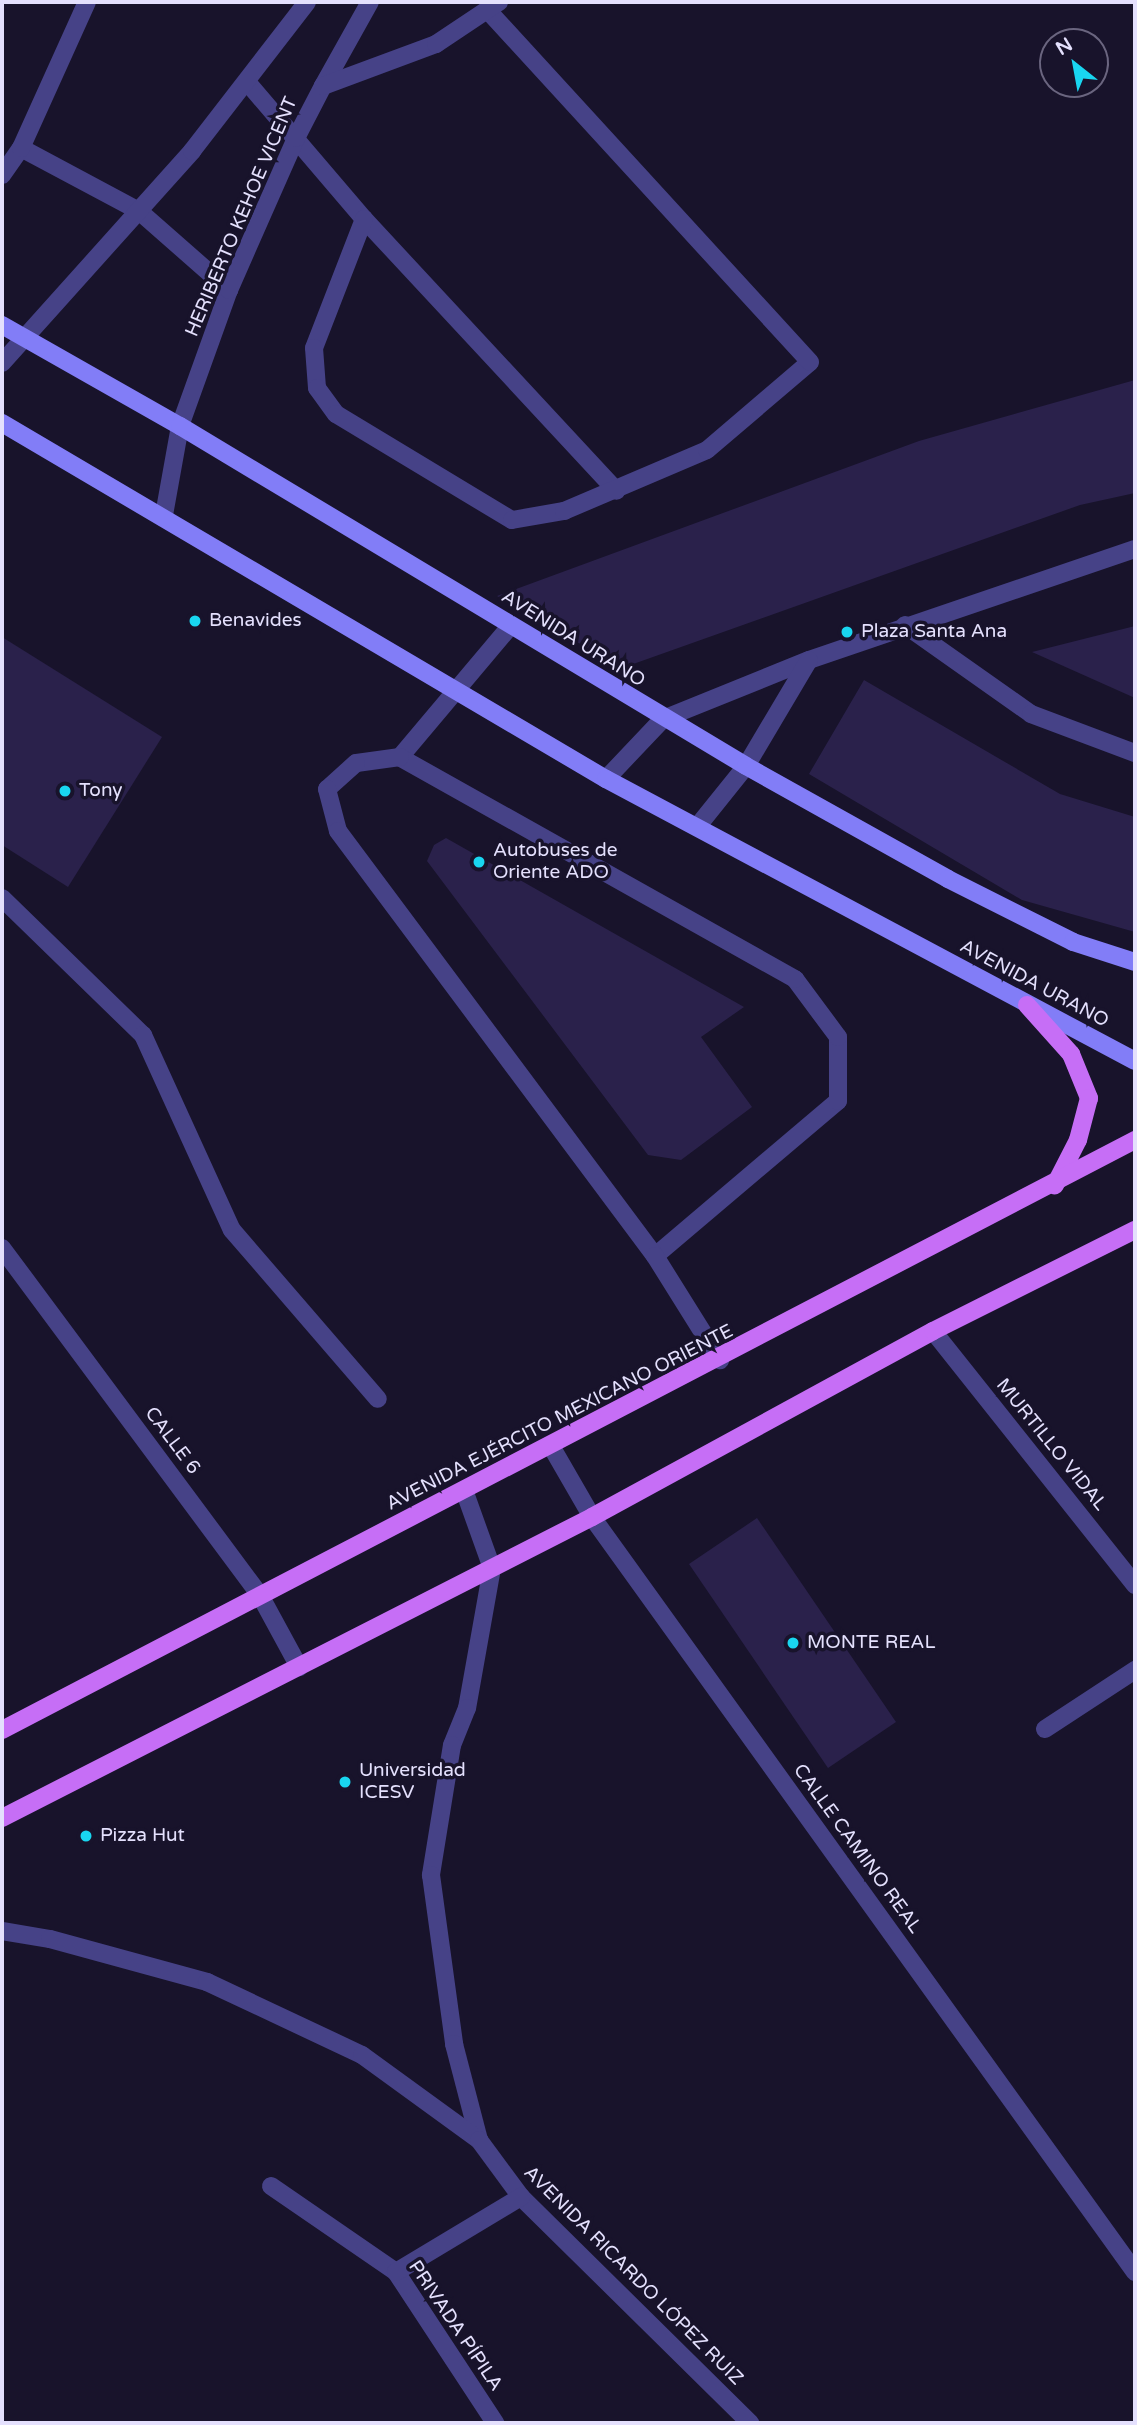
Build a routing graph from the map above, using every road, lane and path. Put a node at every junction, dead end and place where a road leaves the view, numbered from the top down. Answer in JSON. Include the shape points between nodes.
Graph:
{"nodes":[{"id":1,"x":86,"y":2,"type":"edge"},
{"id":2,"x":307,"y":2,"type":"edge"},
{"id":3,"x":370,"y":2,"type":"edge"},
{"id":4,"x":493,"y":6,"type":"edge"},
{"id":5,"x":247,"y":82,"type":"junction"},
{"id":6,"x":323,"y":86,"type":"junction"},
{"id":7,"x":296,"y":138,"type":"junction"},
{"id":8,"x":21,"y":148,"type":"junction"},
{"id":9,"x":2,"y":175,"type":"edge"},
{"id":10,"x":139,"y":211,"type":"junction"},
{"id":11,"x":364,"y":219,"type":"junction"},
{"id":12,"x":229,"y":290,"type":"junction"},
{"id":13,"x":2,"y":325,"type":"edge"},
{"id":14,"x":25,"y":339,"type":"junction"},
{"id":15,"x":2,"y":363,"type":"edge"},
{"id":16,"x":2,"y":423,"type":"edge"},
{"id":17,"x":180,"y":426,"type":"junction"},
{"id":18,"x":617,"y":491,"type":"junction"},
{"id":19,"x":164,"y":515,"type":"junction"},
{"id":20,"x":1135,"y":549,"type":"edge"},
{"id":21,"x":512,"y":625,"type":"junction"},
{"id":22,"x":905,"y":625,"type":"junction"},
{"id":23,"x":809,"y":660,"type":"junction"},
{"id":24,"x":457,"y":690,"type":"junction"},
{"id":25,"x":663,"y":719,"type":"junction"},
{"id":26,"x":1135,"y":754,"type":"edge"},
{"id":27,"x":401,"y":757,"type":"junction"},
{"id":28,"x":746,"y":766,"type":"junction"},
{"id":29,"x":606,"y":779,"type":"junction"},
{"id":30,"x":696,"y":827,"type":"junction"},
{"id":31,"x":2,"y":898,"type":"edge"},
{"id":32,"x":1135,"y":962,"type":"edge"},
{"id":33,"x":1027,"y":1005,"type":"junction"},
{"id":34,"x":1135,"y":1061,"type":"edge"},
{"id":35,"x":1135,"y":1140,"type":"edge"},
{"id":36,"x":1055,"y":1185,"type":"junction"},
{"id":37,"x":1135,"y":1230,"type":"edge"},
{"id":38,"x":2,"y":1248,"type":"edge"},
{"id":39,"x":654,"y":1256,"type":"junction"},
{"id":40,"x":933,"y":1331,"type":"junction"},
{"id":41,"x":720,"y":1360,"type":"junction"},
{"id":42,"x":378,"y":1399,"type":"dead end"},
{"id":43,"x":551,"y":1446,"type":"junction"},
{"id":44,"x":464,"y":1490,"type":"junction"},
{"id":45,"x":592,"y":1517,"type":"junction"},
{"id":46,"x":492,"y":1568,"type":"junction"},
{"id":47,"x":1135,"y":1585,"type":"edge"},
{"id":48,"x":261,"y":1597,"type":"junction"},
{"id":49,"x":299,"y":1667,"type":"junction"},
{"id":50,"x":1135,"y":1670,"type":"edge"},
{"id":51,"x":1045,"y":1729,"type":"dead end"},
{"id":52,"x":2,"y":1730,"type":"edge"},
{"id":53,"x":2,"y":1818,"type":"edge"},
{"id":54,"x":2,"y":1931,"type":"edge"},
{"id":55,"x":479,"y":2140,"type":"junction"},
{"id":56,"x":271,"y":2186,"type":"dead end"},
{"id":57,"x":521,"y":2197,"type":"junction"},
{"id":58,"x":396,"y":2272,"type":"junction"},
{"id":59,"x":1135,"y":2272,"type":"edge"},
{"id":60,"x":495,"y":2423,"type":"edge"},
{"id":61,"x":750,"y":2423,"type":"edge"}],
"edges":[{"from":1,"to":8,"type":"street"},
{"from":2,"to":5,"type":"street"},
{"from":3,"to":6,"type":"street"},
{"from":4,"to":6,"type":"street","name":"HERIBERTO KEHOE VICENT","via":[[436,44]]},
{"from":4,"to":18,"type":"street","via":[[810,362],[707,450]]},
{"from":5,"to":7,"type":"street"},
{"from":5,"to":10,"type":"street"},
{"from":6,"to":7,"type":"street","name":"HERIBERTO KEHOE VICENT"},
{"from":7,"to":11,"type":"street"},
{"from":7,"to":12,"type":"street","name":"HERIBERTO KEHOE VICENT"},
{"from":8,"to":9,"type":"street"},
{"from":8,"to":10,"type":"street"},
{"from":10,"to":12,"type":"street"},
{"from":10,"to":14,"type":"street"},
{"from":11,"to":18,"type":"street"},
{"from":11,"to":18,"type":"street","via":[[314,348],[317,388],[337,414],[512,520],[564,511]]},
{"from":12,"to":17,"type":"street","name":"HERIBERTO KEHOE VICENT"},
{"from":13,"to":14,"type":"main road","name":"AVENIDA URANO"},
{"from":14,"to":15,"type":"street"},
{"from":14,"to":17,"type":"main road","name":"AVENIDA URANO"},
{"from":16,"to":19,"type":"main road","name":"AVENIDA URANO"},
{"from":17,"to":19,"type":"street","name":"HERIBERTO KEHOE VICENT"},
{"from":17,"to":21,"type":"main road","name":"AVENIDA URANO"},
{"from":19,"to":24,"type":"main road","name":"AVENIDA URANO"},
{"from":20,"to":22,"type":"street"},
{"from":21,"to":24,"type":"street"},
{"from":21,"to":25,"type":"main road","name":"AVENIDA URANO"},
{"from":22,"to":23,"type":"street"},
{"from":22,"to":26,"type":"street","via":[[1031,714]]},
{"from":23,"to":25,"type":"street"},
{"from":23,"to":28,"type":"street"},
{"from":24,"to":27,"type":"street"},
{"from":24,"to":29,"type":"main road","name":"AVENIDA URANO"},
{"from":25,"to":28,"type":"main road","name":"AVENIDA URANO"},
{"from":25,"to":29,"type":"street"},
{"from":27,"to":39,"type":"street","via":[[356,764],[327,789],[338,831]]},
{"from":27,"to":39,"type":"street","via":[[795,979],[838,1037],[838,1101]]},
{"from":28,"to":30,"type":"street"},
{"from":28,"to":32,"type":"main road","name":"AVENIDA URANO","via":[[1073,942]]},
{"from":29,"to":30,"type":"main road","name":"AVENIDA URANO"},
{"from":30,"to":33,"type":"main road","name":"AVENIDA URANO"},
{"from":31,"to":42,"type":"street","via":[[143,1035],[232,1230]]},
{"from":33,"to":34,"type":"main road","name":"AVENIDA URANO"},
{"from":33,"to":36,"type":"main road","via":[[1071,1054],[1089,1098],[1078,1140]]},
{"from":35,"to":36,"type":"main road","name":"AVENIDA EJÉRCITO MEXICANO ORIENTE"},
{"from":36,"to":41,"type":"main road","name":"AVENIDA EJÉRCITO MEXICANO ORIENTE"},
{"from":37,"to":40,"type":"main road"},
{"from":38,"to":48,"type":"street","name":"CALLE 6"},
{"from":39,"to":41,"type":"street"},
{"from":40,"to":45,"type":"main road"},
{"from":40,"to":47,"type":"street","name":"MURTILLO VIDAL"},
{"from":41,"to":43,"type":"main road","name":"AVENIDA EJÉRCITO MEXICANO ORIENTE"},
{"from":43,"to":44,"type":"main road","name":"AVENIDA EJÉRCITO MEXICANO ORIENTE"},
{"from":43,"to":45,"type":"street","name":"CALLE CAMINO REAL"},
{"from":44,"to":46,"type":"street"},
{"from":44,"to":48,"type":"main road","name":"AVENIDA EJÉRCITO MEXICANO ORIENTE"},
{"from":45,"to":46,"type":"main road"},
{"from":45,"to":59,"type":"street","name":"CALLE CAMINO REAL"},
{"from":46,"to":49,"type":"main road"},
{"from":46,"to":55,"type":"street","via":[[467,1708],[452,1745],[431,1875],[454,2044]]},
{"from":48,"to":49,"type":"street","name":"CALLE 6"},
{"from":48,"to":52,"type":"main road","name":"AVENIDA EJÉRCITO MEXICANO ORIENTE"},
{"from":49,"to":53,"type":"main road"},
{"from":50,"to":51,"type":"street"},
{"from":54,"to":55,"type":"street","name":"AVENIDA RICARDO LÓPEZ RUIZ","via":[[50,1939],[207,1982],[362,2054]]},
{"from":55,"to":57,"type":"street","name":"AVENIDA RICARDO LÓPEZ RUIZ"},
{"from":56,"to":58,"type":"street","name":"PRIVADA PÍPILA"},
{"from":57,"to":58,"type":"street"},
{"from":57,"to":61,"type":"street","name":"AVENIDA RICARDO LÓPEZ RUIZ"},
{"from":58,"to":60,"type":"street","name":"PRIVADA PÍPILA"}]}
